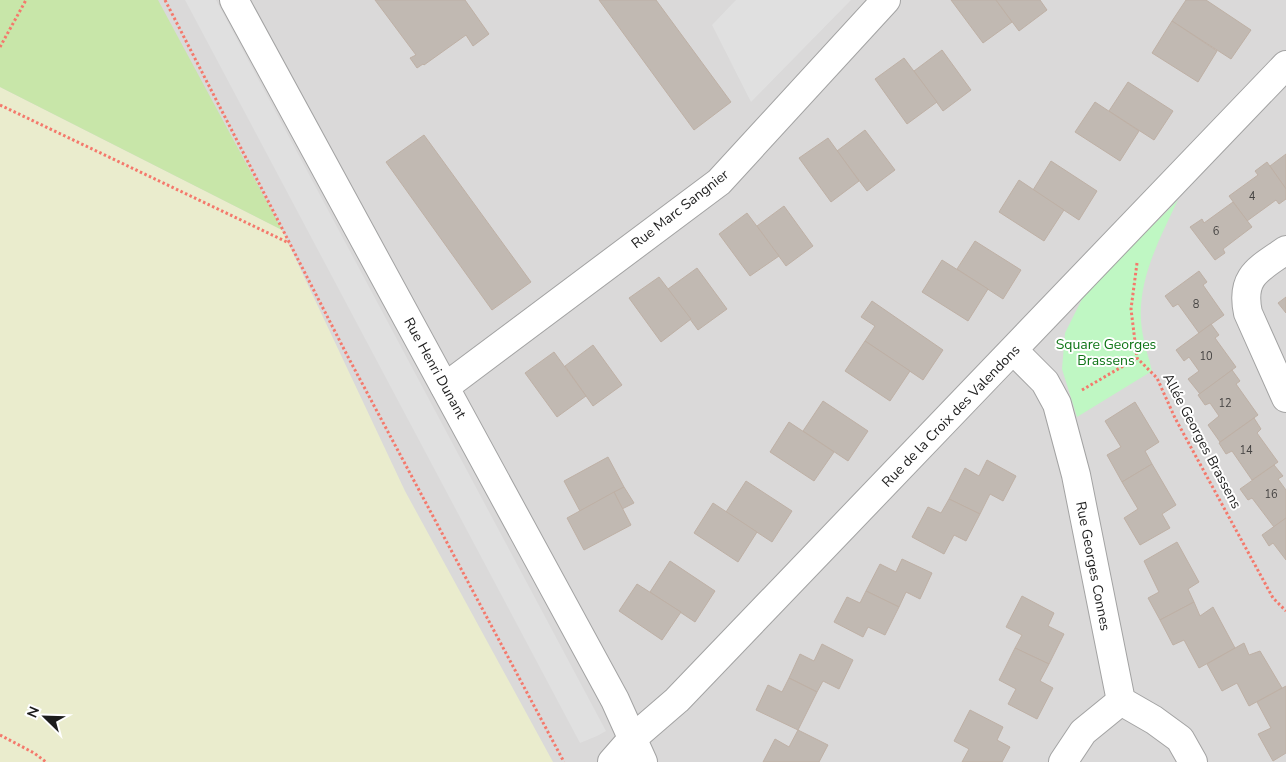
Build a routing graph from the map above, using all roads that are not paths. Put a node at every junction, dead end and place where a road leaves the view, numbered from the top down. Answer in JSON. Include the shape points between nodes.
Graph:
{"nodes":[{"id":1,"x":234,"y":0,"type":"edge"},
{"id":2,"x":886,"y":0,"type":"edge"},
{"id":3,"x":1286,"y":65,"type":"edge"},
{"id":4,"x":1286,"y":250,"type":"edge"},
{"id":5,"x":1014,"y":351,"type":"junction"},
{"id":6,"x":445,"y":387,"type":"junction"},
{"id":7,"x":1286,"y":398,"type":"edge"},
{"id":8,"x":1121,"y":701,"type":"junction"},
{"id":9,"x":638,"y":750,"type":"edge"},
{"id":10,"x":612,"y":762,"type":"edge"},
{"id":11,"x":1063,"y":762,"type":"edge"},
{"id":12,"x":1193,"y":762,"type":"edge"}],
"edges":[{"from":1,"to":6,"type":"street","name":"Rue Henri Dunant"},
{"from":2,"to":6,"type":"street","name":"Rue Marc Sangnier","via":[[719,182]]},
{"from":3,"to":5,"type":"street","name":"Rue de la Croix des Valendons"},
{"from":4,"to":7,"type":"street","via":[[1253,274],[1246,285],[1245,300]]},
{"from":5,"to":8,"type":"street","name":"Rue Georges Connes","via":[[1045,382],[1057,404],[1076,475]]},
{"from":5,"to":9,"type":"street","name":"Rue de la Croix des Valendons","via":[[677,700]]},
{"from":6,"to":9,"type":"street","name":"Rue Henri Dunant"},
{"from":8,"to":11,"type":"street","via":[[1083,732]]},
{"from":8,"to":12,"type":"street","via":[[1180,739]]},
{"from":9,"to":10,"type":"street","name":"Rue de la Croix des Valendons"}]}
